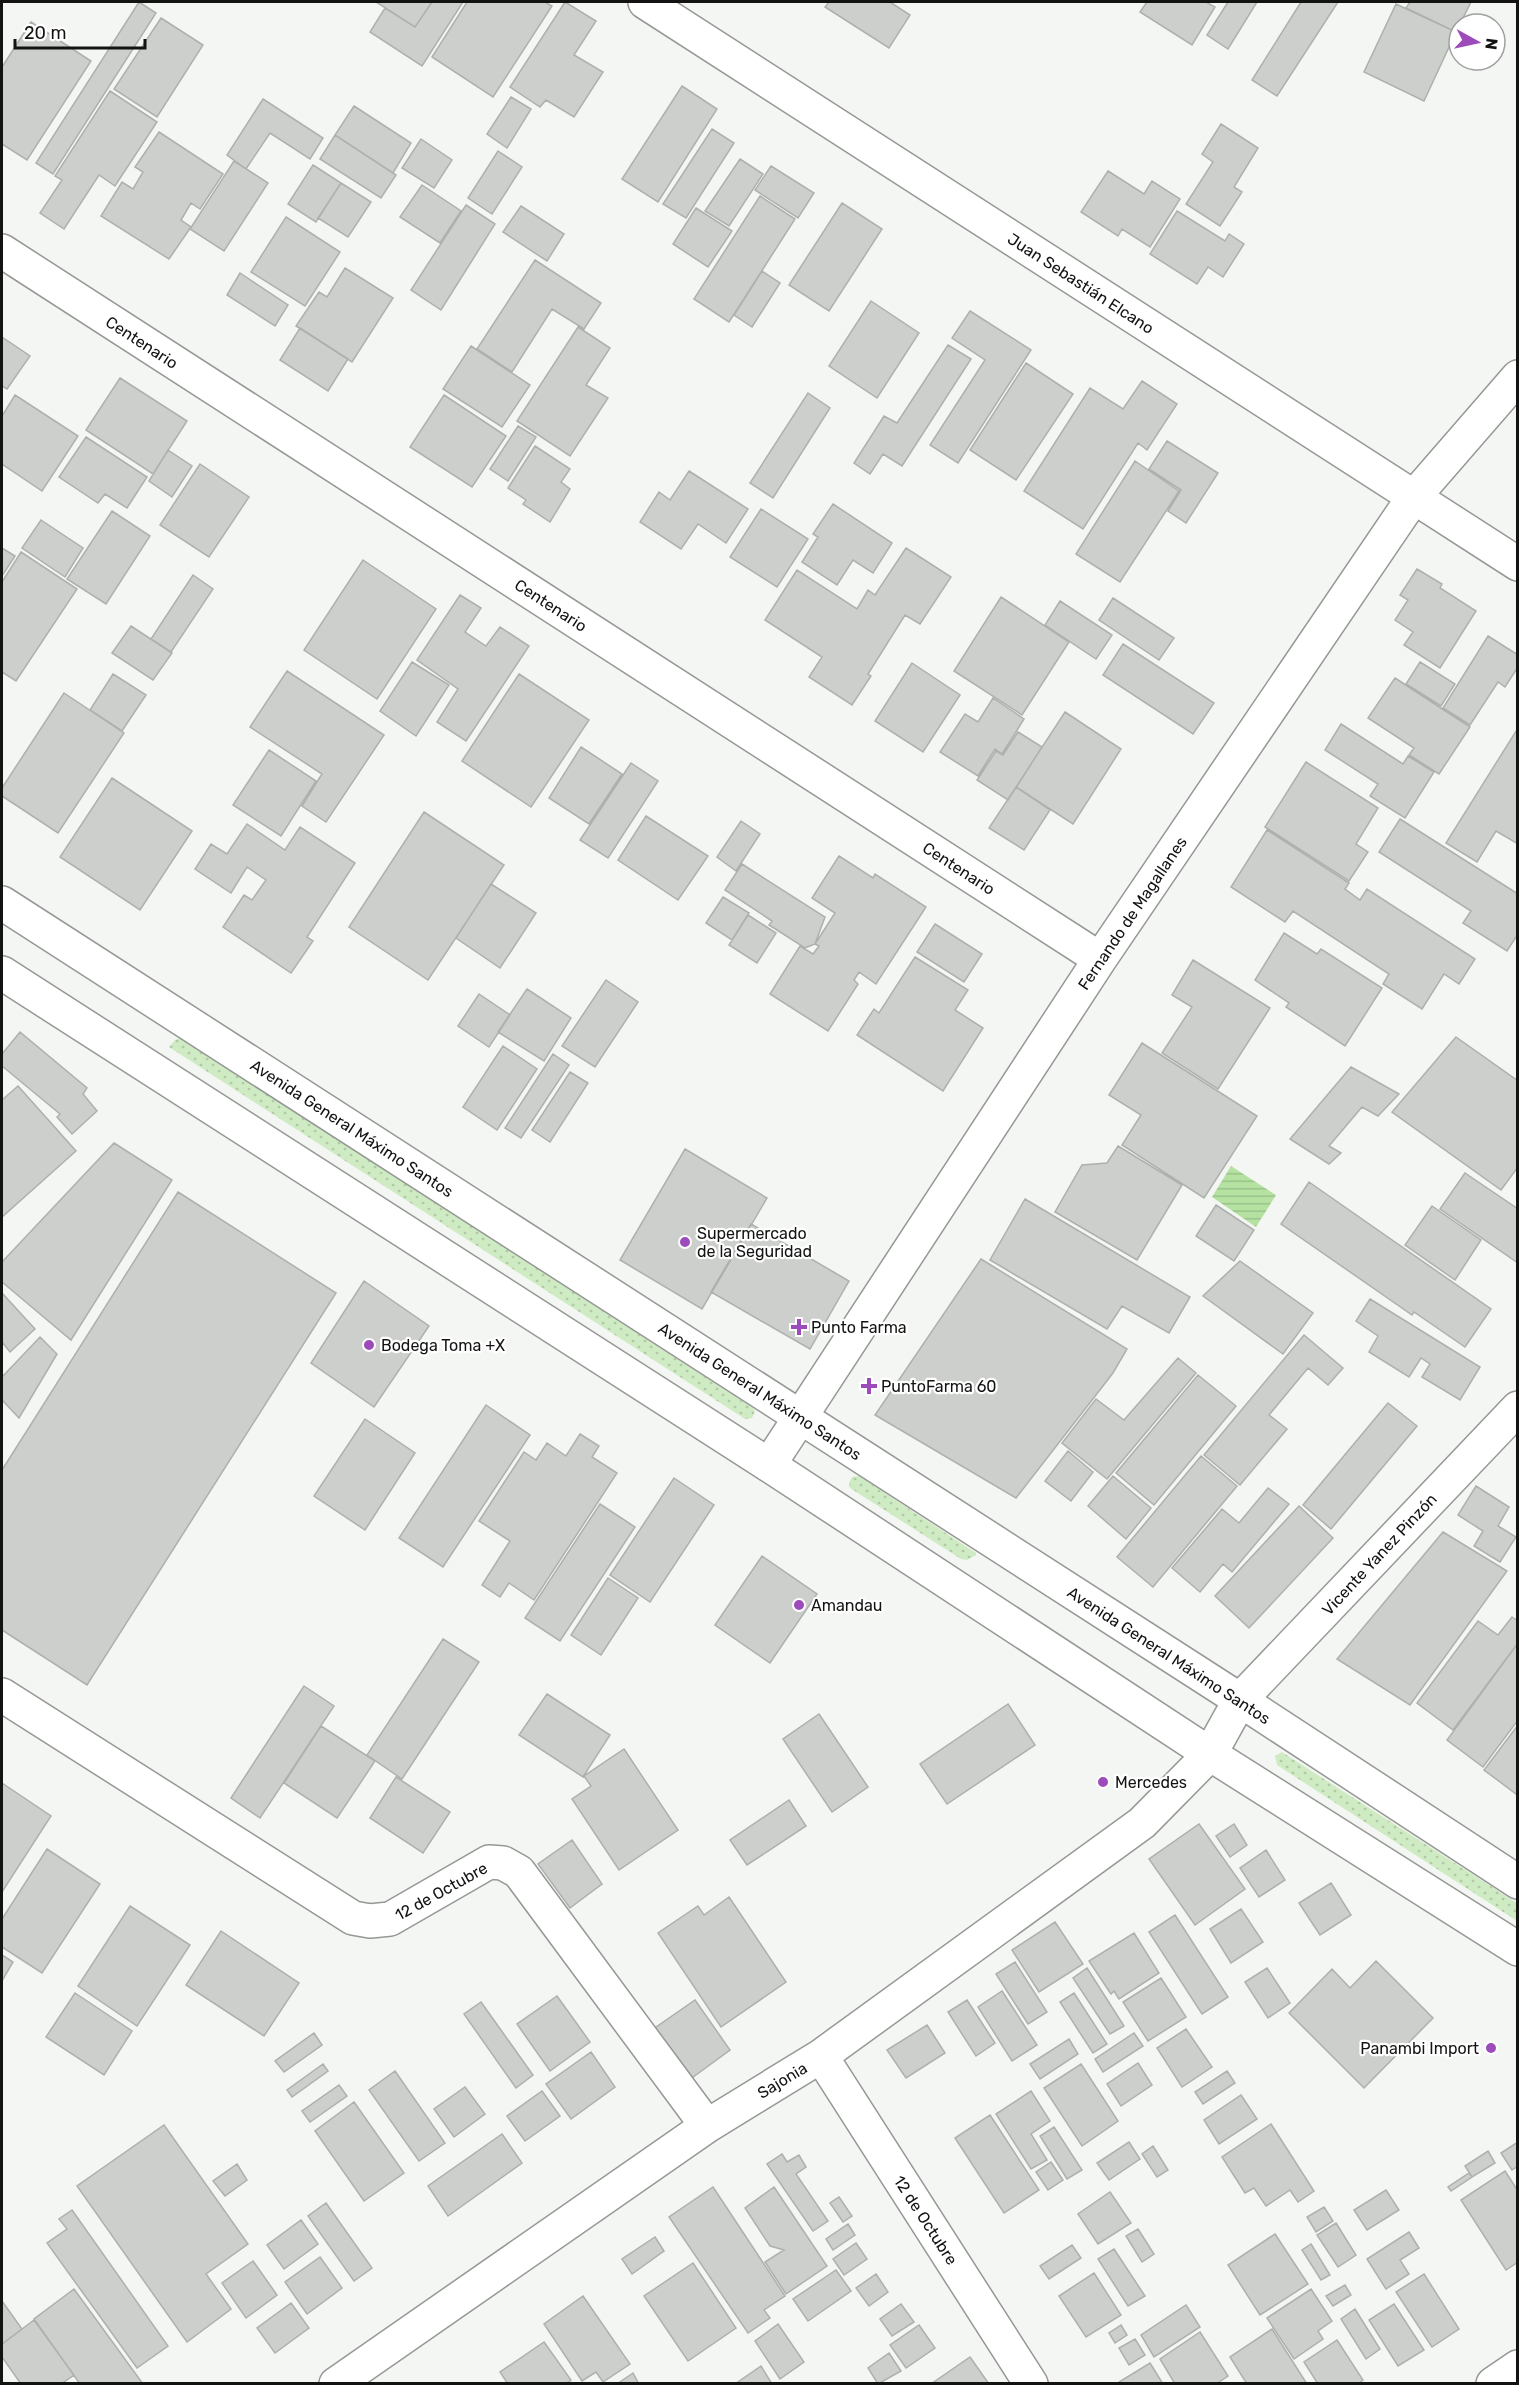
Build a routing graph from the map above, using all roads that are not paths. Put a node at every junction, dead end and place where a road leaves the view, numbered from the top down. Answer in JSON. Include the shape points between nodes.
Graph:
{"nodes":[{"id":1,"x":645,"y":2,"type":"edge"},
{"id":2,"x":2,"y":251,"type":"edge"},
{"id":3,"x":1518,"y":377,"type":"edge"},
{"id":4,"x":1413,"y":498,"type":"junction"},
{"id":5,"x":1518,"y":564,"type":"edge"},
{"id":6,"x":2,"y":903,"type":"edge"},
{"id":7,"x":1100,"y":959,"type":"junction"},
{"id":8,"x":2,"y":973,"type":"edge"},
{"id":9,"x":1518,"y":1408,"type":"edge"},
{"id":10,"x":800,"y":1417,"type":"junction"},
{"id":11,"x":769,"y":1465,"type":"junction"},
{"id":12,"x":2,"y":1695,"type":"edge"},
{"id":13,"x":1240,"y":1700,"type":"junction"},
{"id":14,"x":1210,"y":1754,"type":"junction"},
{"id":15,"x":1518,"y":1882,"type":"edge"},
{"id":16,"x":1518,"y":1949,"type":"edge"},
{"id":17,"x":821,"y":2056,"type":"junction"},
{"id":18,"x":707,"y":2126,"type":"junction"},
{"id":19,"x":1518,"y":2367,"type":"edge"},
{"id":20,"x":336,"y":2384,"type":"edge"},
{"id":21,"x":1031,"y":2384,"type":"edge"},
{"id":22,"x":1493,"y":2384,"type":"edge"}],
"edges":[{"from":1,"to":4,"type":"street","name":"Juan Sebastián Elcano"},
{"from":2,"to":7,"type":"street","name":"Centenario"},
{"from":3,"to":4,"type":"street","name":"Fernando de Magallanes"},
{"from":4,"to":5,"type":"street","name":"Juan Sebastián Elcano"},
{"from":4,"to":7,"type":"street","name":"Fernando de Magallanes"},
{"from":6,"to":10,"type":"street","name":"Avenida General Máximo Santos"},
{"from":7,"to":10,"type":"street","name":"Fernando de Magallanes"},
{"from":8,"to":11,"type":"street"},
{"from":9,"to":13,"type":"street","name":"Vicente Yanez Pinzón"},
{"from":10,"to":11,"type":"street","name":"Fernando de Magallanes"},
{"from":10,"to":13,"type":"street","name":"Avenida General Máximo Santos"},
{"from":11,"to":14,"type":"street"},
{"from":12,"to":18,"type":"street","name":"12 de Octubre","via":[[353,1918],[390,1919],[489,1862],[503,1863],[519,1872]]},
{"from":13,"to":14,"type":"street","name":"Vicente Yanez Pinzón"},
{"from":13,"to":15,"type":"street","name":"Avenida General Máximo Santos"},
{"from":14,"to":16,"type":"street"},
{"from":14,"to":17,"type":"street","name":"Sajonia","via":[[1142,1823]]},
{"from":17,"to":18,"type":"street","name":"Sajonia"},
{"from":17,"to":21,"type":"street","name":"12 de Octubre"},
{"from":18,"to":20,"type":"street","name":"Sajonia"},
{"from":19,"to":22,"type":"street"}]}
